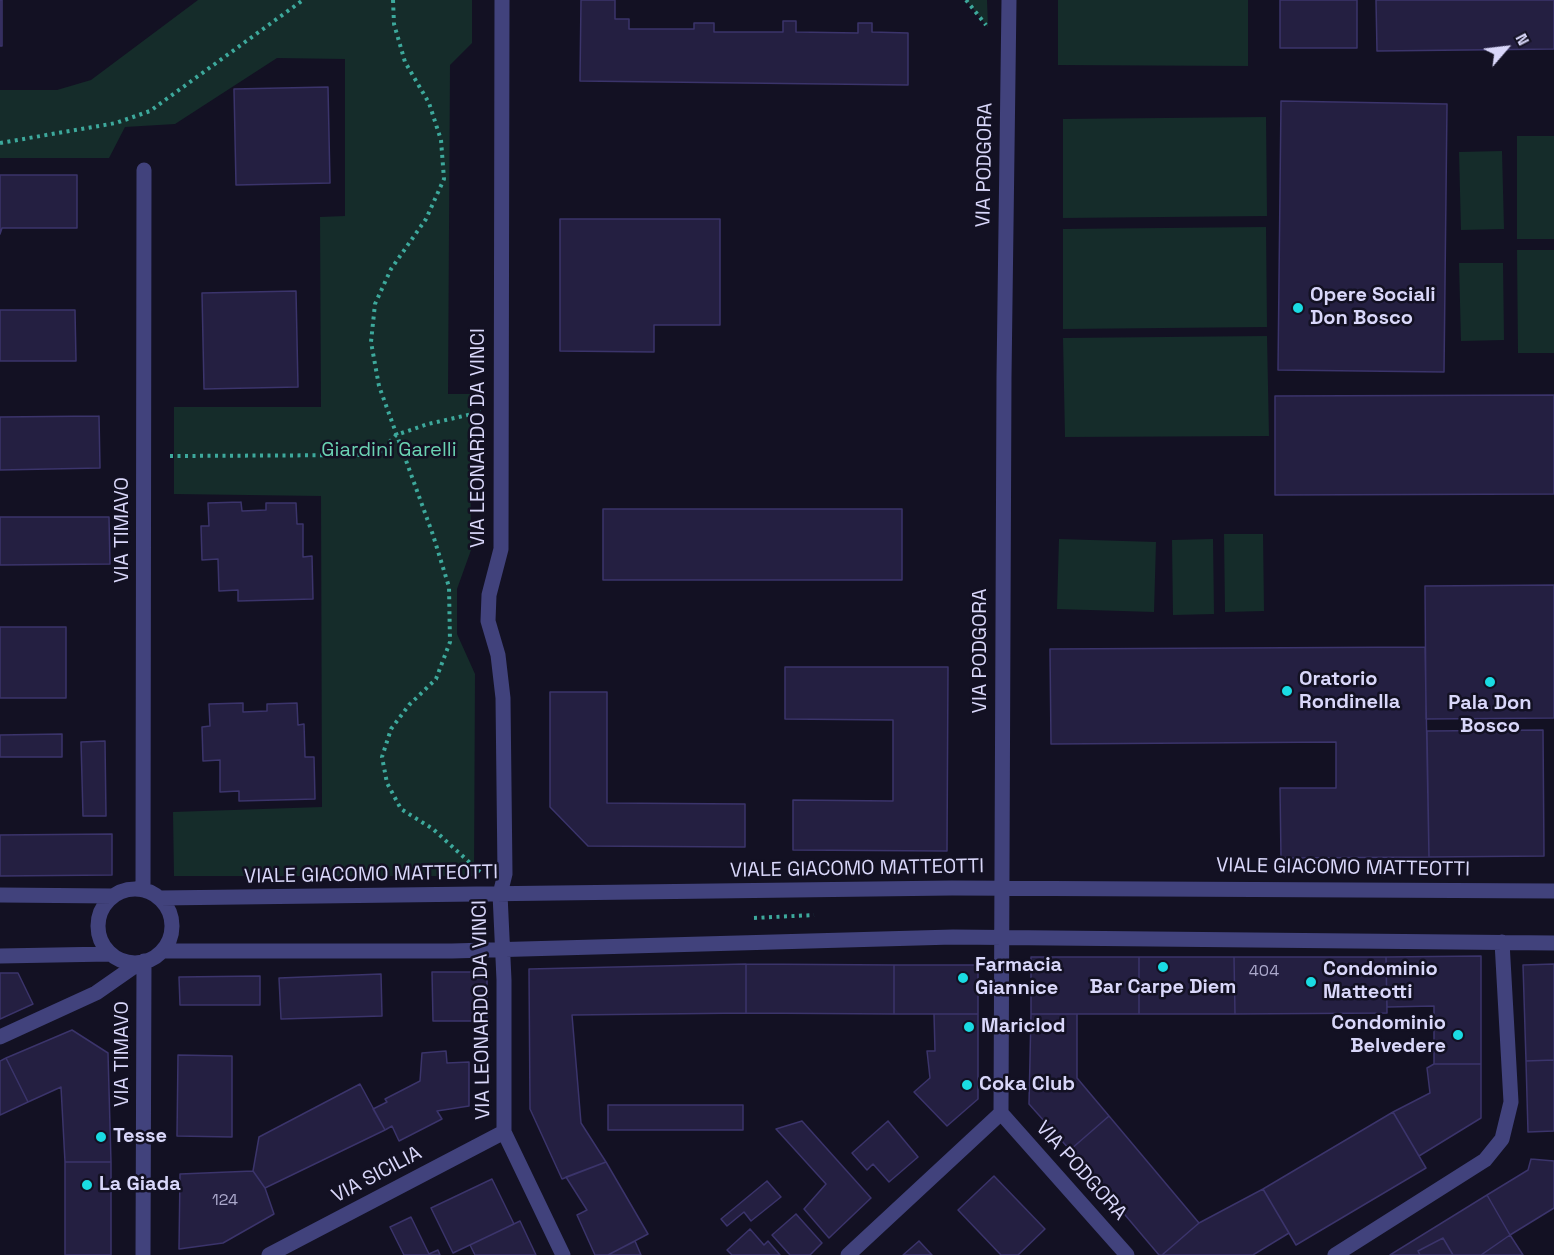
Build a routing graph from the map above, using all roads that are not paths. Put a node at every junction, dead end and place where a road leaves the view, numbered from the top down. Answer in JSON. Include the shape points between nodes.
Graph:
{"nodes":[{"id":1,"x":502,"y":0,"type":"edge"},
{"id":2,"x":1009,"y":0,"type":"edge"},
{"id":3,"x":144,"y":170,"type":"dead end"},
{"id":4,"x":1001,"y":889,"type":"junction"},
{"id":5,"x":143,"y":890,"type":"junction"},
{"id":6,"x":1554,"y":891,"type":"edge"},
{"id":7,"x":500,"y":894,"type":"junction"},
{"id":8,"x":0,"y":895,"type":"edge"},
{"id":9,"x":113,"y":896,"type":"junction"},
{"id":10,"x":160,"y":898,"type":"junction"},
{"id":11,"x":1002,"y":937,"type":"junction"},
{"id":12,"x":1502,"y":942,"type":"junction"},
{"id":13,"x":1554,"y":943,"type":"edge"},
{"id":14,"x":501,"y":948,"type":"junction"},
{"id":15,"x":162,"y":951,"type":"junction"},
{"id":16,"x":110,"y":954,"type":"junction"},
{"id":17,"x":0,"y":956,"type":"edge"},
{"id":18,"x":141,"y":962,"type":"junction"},
{"id":19,"x":0,"y":1037,"type":"edge"},
{"id":20,"x":1002,"y":1113,"type":"junction"},
{"id":21,"x":504,"y":1132,"type":"junction"},
{"id":22,"x":142,"y":1255,"type":"edge"},
{"id":23,"x":269,"y":1255,"type":"edge"},
{"id":24,"x":563,"y":1255,"type":"edge"},
{"id":25,"x":848,"y":1255,"type":"edge"},
{"id":26,"x":1127,"y":1255,"type":"edge"},
{"id":27,"x":1335,"y":1255,"type":"edge"}],
"edges":[{"from":1,"to":7,"type":"street","name":"VIA LEONARDO DA VINCI","via":[[501,549],[489,595],[488,621],[498,655],[503,698],[505,874]]},
{"from":2,"to":4,"type":"street","name":"VIA PODGORA"},
{"from":3,"to":5,"type":"street","name":"VIA TIMAVO"},
{"from":4,"to":6,"type":"street","name":"VIALE GIACOMO MATTEOTTI"},
{"from":4,"to":7,"type":"street","name":"VIALE GIACOMO MATTEOTTI"},
{"from":4,"to":11,"type":"street","name":"VIA PODGORA"},
{"from":5,"to":9,"type":"street","via":[[124,890]]},
{"from":5,"to":10,"type":"street","name":"VIALE GIACOMO MATTEOTTI"},
{"from":7,"to":10,"type":"street","name":"VIALE GIACOMO MATTEOTTI"},
{"from":7,"to":14,"type":"street","name":"VIA LEONARDO DA VINCI"},
{"from":8,"to":9,"type":"street"},
{"from":9,"to":16,"type":"street","via":[[98,919],[98,932]]},
{"from":10,"to":15,"type":"street","via":[[172,922],[169,940]]},
{"from":11,"to":12,"type":"street"},
{"from":11,"to":14,"type":"street"},
{"from":11,"to":20,"type":"street","name":"VIA PODGORA"},
{"from":12,"to":13,"type":"street"},
{"from":12,"to":27,"type":"street","via":[[1511,1102],[1502,1139],[1485,1160]]},
{"from":14,"to":15,"type":"street"},
{"from":14,"to":21,"type":"street","name":"VIA LEONARDO DA VINCI"},
{"from":15,"to":18,"type":"street"},
{"from":16,"to":17,"type":"street"},
{"from":16,"to":18,"type":"street","via":[[122,961]]},
{"from":18,"to":19,"type":"street","via":[[96,993]]},
{"from":18,"to":22,"type":"street","name":"VIA TIMAVO"},
{"from":20,"to":25,"type":"street"},
{"from":20,"to":26,"type":"street","name":"VIA PODGORA"},
{"from":21,"to":23,"type":"street","name":"VIA SICILIA"},
{"from":21,"to":24,"type":"street","name":"VIA LEONARDO DA VINCI"}]}
